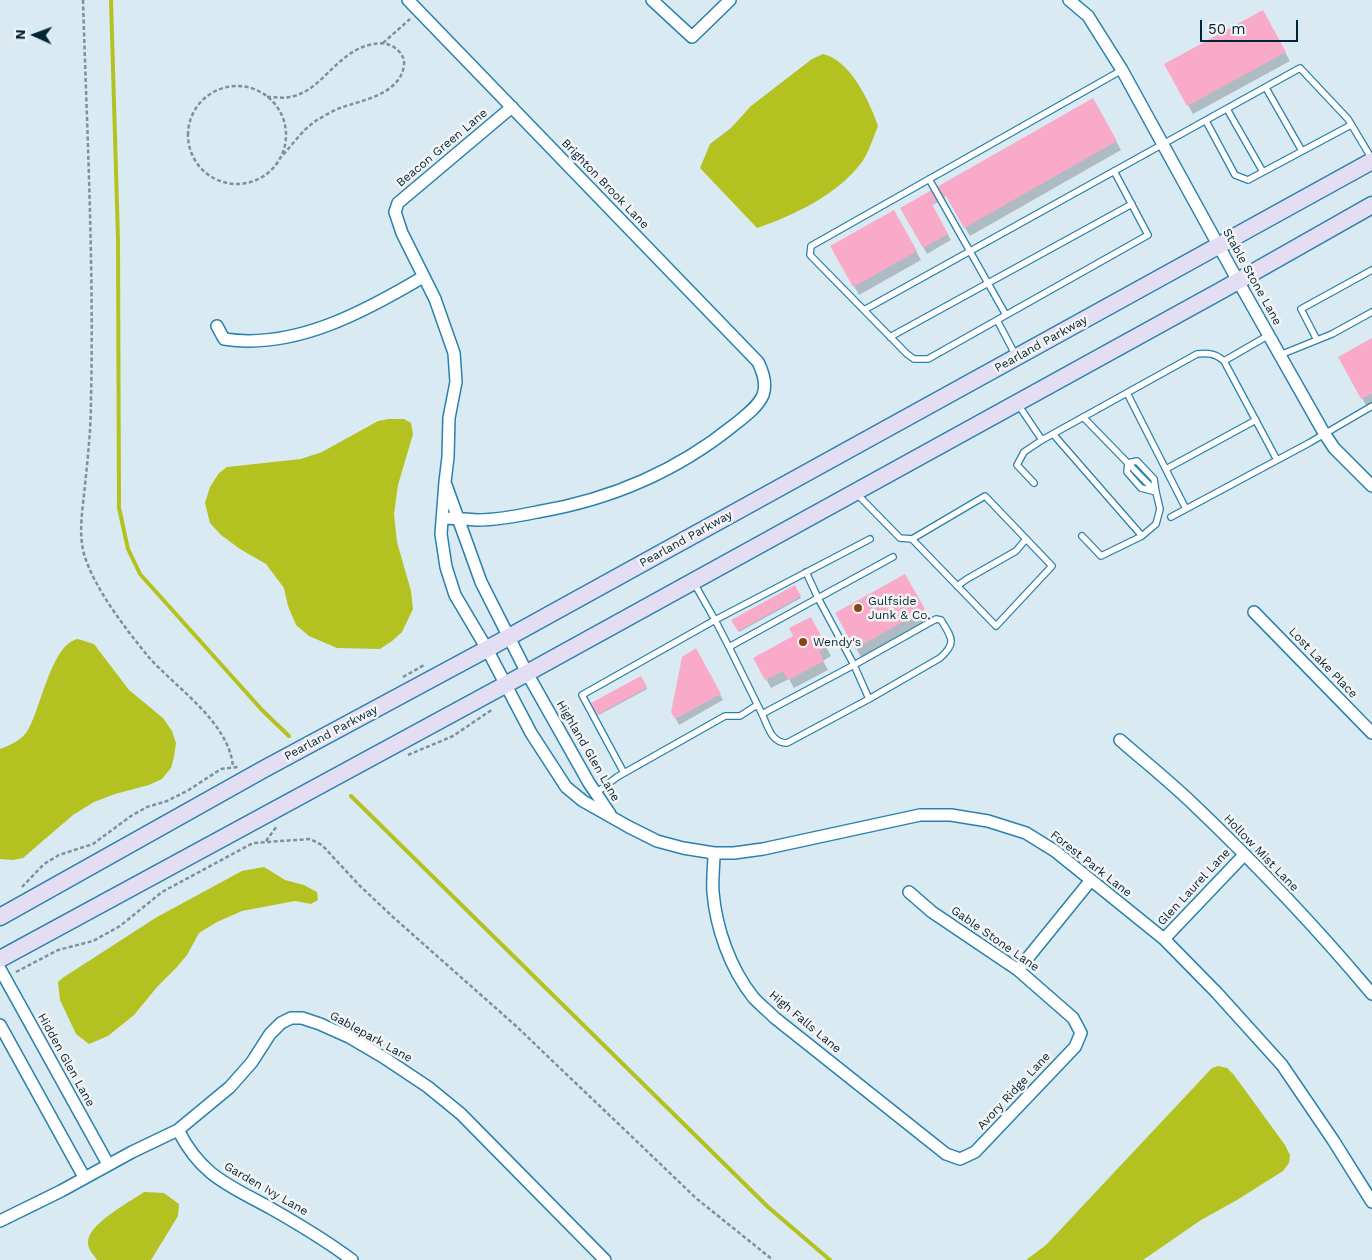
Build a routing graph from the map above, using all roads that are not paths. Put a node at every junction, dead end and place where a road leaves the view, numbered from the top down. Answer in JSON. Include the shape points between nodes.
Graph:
{"nodes":[{"id":1,"x":408,"y":0,"type":"edge"},
{"id":2,"x":652,"y":0,"type":"edge"},
{"id":3,"x":730,"y":0,"type":"edge"},
{"id":4,"x":1069,"y":0,"type":"edge"},
{"id":5,"x":1122,"y":70,"type":"junction"},
{"id":6,"x":1266,"y":88,"type":"junction"},
{"id":7,"x":512,"y":107,"type":"junction"},
{"id":8,"x":1227,"y":109,"type":"junction"},
{"id":9,"x":1206,"y":121,"type":"junction"},
{"id":10,"x":1351,"y":125,"type":"junction"},
{"id":11,"x":1163,"y":144,"type":"junction"},
{"id":12,"x":1302,"y":151,"type":"junction"},
{"id":13,"x":1372,"y":160,"type":"edge"},
{"id":14,"x":1114,"y":171,"type":"junction"},
{"id":15,"x":1263,"y":172,"type":"junction"},
{"id":16,"x":930,"y":179,"type":"junction"},
{"id":17,"x":1132,"y":204,"type":"junction"},
{"id":18,"x":1372,"y":205,"type":"edge"},
{"id":19,"x":395,"y":212,"type":"joint"},
{"id":20,"x":1219,"y":245,"type":"junction"},
{"id":21,"x":970,"y":251,"type":"junction"},
{"id":22,"x":1372,"y":270,"type":"edge"},
{"id":23,"x":423,"y":277,"type":"junction"},
{"id":24,"x":1238,"y":281,"type":"junction"},
{"id":25,"x":988,"y":284,"type":"junction"},
{"id":26,"x":864,"y":310,"type":"junction"},
{"id":27,"x":1372,"y":312,"type":"edge"},
{"id":28,"x":1006,"y":315,"type":"junction"},
{"id":29,"x":997,"y":320,"type":"junction"},
{"id":30,"x":217,"y":326,"type":"dead end"},
{"id":31,"x":1268,"y":335,"type":"junction"},
{"id":32,"x":890,"y":337,"type":"junction"},
{"id":33,"x":1317,"y":340,"type":"junction"},
{"id":34,"x":1280,"y":355,"type":"junction"},
{"id":35,"x":1017,"y":357,"type":"junction"},
{"id":36,"x":1224,"y":361,"type":"junction"},
{"id":37,"x":1126,"y":393,"type":"junction"},
{"id":38,"x":1017,"y":403,"type":"junction"},
{"id":39,"x":1372,"y":406,"type":"edge"},
{"id":40,"x":1083,"y":418,"type":"junction"},
{"id":41,"x":1256,"y":420,"type":"junction"},
{"id":42,"x":1324,"y":433,"type":"junction"},
{"id":43,"x":1053,"y":434,"type":"junction"},
{"id":44,"x":1042,"y":440,"type":"junction"},
{"id":45,"x":1277,"y":460,"type":"junction"},
{"id":46,"x":1166,"y":470,"type":"junction"},
{"id":47,"x":444,"y":482,"type":"junction"},
{"id":48,"x":1034,"y":483,"type":"dead end"},
{"id":49,"x":1372,"y":486,"type":"edge"},
{"id":50,"x":855,"y":492,"type":"junction"},
{"id":51,"x":1186,"y":509,"type":"junction"},
{"id":52,"x":1171,"y":516,"type":"dead end"},
{"id":53,"x":442,"y":518,"type":"junction"},
{"id":54,"x":459,"y":518,"type":"junction"},
{"id":55,"x":1082,"y":536,"type":"dead end"},
{"id":56,"x":1142,"y":536,"type":"junction"},
{"id":57,"x":870,"y":539,"type":"dead end"},
{"id":58,"x":912,"y":539,"type":"junction"},
{"id":59,"x":1026,"y":539,"type":"junction"},
{"id":60,"x":893,"y":557,"type":"dead end"},
{"id":61,"x":806,"y":572,"type":"junction"},
{"id":62,"x":693,"y":581,"type":"junction"},
{"id":63,"x":958,"y":586,"type":"junction"},
{"id":64,"x":818,"y":598,"type":"junction"},
{"id":65,"x":1254,"y":612,"type":"dead end"},
{"id":66,"x":715,"y":620,"type":"junction"},
{"id":67,"x":508,"y":637,"type":"junction"},
{"id":68,"x":729,"y":647,"type":"junction"},
{"id":69,"x":487,"y":649,"type":"junction"},
{"id":70,"x":854,"y":665,"type":"junction"},
{"id":71,"x":527,"y":673,"type":"junction"},
{"id":72,"x":508,"y":691,"type":"junction"},
{"id":73,"x":869,"y":698,"type":"junction"},
{"id":74,"x":757,"y":705,"type":"junction"},
{"id":75,"x":762,"y":714,"type":"junction"},
{"id":76,"x":1372,"y":733,"type":"edge"},
{"id":77,"x":1120,"y":740,"type":"dead end"},
{"id":78,"x":624,"y":773,"type":"junction"},
{"id":79,"x":596,"y":794,"type":"junction"},
{"id":80,"x":610,"y":816,"type":"junction"},
{"id":81,"x":714,"y":853,"type":"junction"},
{"id":82,"x":1244,"y":855,"type":"junction"},
{"id":83,"x":1092,"y":880,"type":"junction"},
{"id":84,"x":909,"y":892,"type":"dead end"},
{"id":85,"x":0,"y":917,"type":"edge"},
{"id":86,"x":1164,"y":939,"type":"junction"},
{"id":87,"x":0,"y":959,"type":"edge"},
{"id":88,"x":1018,"y":970,"type":"junction"},
{"id":89,"x":2,"y":974,"type":"edge"},
{"id":90,"x":1372,"y":994,"type":"edge"},
{"id":91,"x":0,"y":1025,"type":"edge"},
{"id":92,"x":1081,"y":1034,"type":"joint"},
{"id":93,"x":178,"y":1130,"type":"junction"},
{"id":94,"x":960,"y":1160,"type":"joint"},
{"id":95,"x":108,"y":1164,"type":"junction"},
{"id":96,"x":84,"y":1178,"type":"junction"},
{"id":97,"x":1372,"y":1202,"type":"edge"},
{"id":98,"x":0,"y":1221,"type":"edge"},
{"id":99,"x":352,"y":1260,"type":"edge"},
{"id":100,"x":605,"y":1260,"type":"edge"}],
"edges":[{"from":1,"to":7,"type":"street","name":"Brighton Brook Lane"},
{"from":2,"to":3,"type":"street","via":[[692,37]]},
{"from":4,"to":5,"type":"street","name":"Stable Stone Lane","via":[[1088,16]]},
{"from":5,"to":11,"type":"street","name":"Stable Stone Lane"},
{"from":5,"to":16,"type":"lane"},
{"from":6,"to":8,"type":"lane"},
{"from":6,"to":10,"type":"lane","via":[[1300,68]]},
{"from":6,"to":12,"type":"lane"},
{"from":7,"to":19,"type":"street","name":"Beacon Green Lane","via":[[398,203]]},
{"from":7,"to":54,"type":"street","name":"Brighton Brook Lane","via":[[758,362],[764,375],[763,395],[751,412],[720,436],[691,456],[637,484],[575,505],[477,520]]},
{"from":8,"to":9,"type":"lane"},
{"from":8,"to":15,"type":"lane"},
{"from":9,"to":11,"type":"lane"},
{"from":9,"to":15,"type":"lane","via":[[1235,175],[1248,180]]},
{"from":10,"to":12,"type":"lane"},
{"from":10,"to":13,"type":"lane"},
{"from":11,"to":14,"type":"lane"},
{"from":11,"to":20,"type":"street","name":"Stable Stone Lane"},
{"from":12,"to":15,"type":"lane"},
{"from":13,"to":20,"type":"main road","name":"Pearland Parkway"},
{"from":14,"to":17,"type":"lane"},
{"from":14,"to":21,"type":"lane"},
{"from":16,"to":21,"type":"lane"},
{"from":16,"to":26,"type":"lane","via":[[811,246],[810,254]]},
{"from":17,"to":25,"type":"lane"},
{"from":17,"to":28,"type":"lane","via":[[1148,235]]},
{"from":18,"to":24,"type":"main road"},
{"from":19,"to":23,"type":"street","name":"Highland Glen Lane"},
{"from":20,"to":24,"type":"street","name":"Stable Stone Lane"},
{"from":20,"to":35,"type":"main road","name":"Pearland Parkway"},
{"from":21,"to":25,"type":"lane"},
{"from":21,"to":26,"type":"lane"},
{"from":22,"to":33,"type":"lane","via":[[1301,309]]},
{"from":23,"to":30,"type":"street","via":[[366,309],[294,335],[241,342],[224,339]]},
{"from":23,"to":47,"type":"street","name":"Highland Glen Lane","via":[[435,299],[454,353],[456,382],[449,418]]},
{"from":24,"to":31,"type":"street","name":"Stable Stone Lane"},
{"from":24,"to":38,"type":"main road"},
{"from":25,"to":28,"type":"lane"},
{"from":25,"to":32,"type":"lane"},
{"from":26,"to":32,"type":"lane"},
{"from":27,"to":33,"type":"lane"},
{"from":28,"to":29,"type":"lane"},
{"from":29,"to":32,"type":"lane","via":[[928,359],[914,359]]},
{"from":29,"to":35,"type":"lane"},
{"from":31,"to":34,"type":"street","name":"Stable Stone Lane"},
{"from":31,"to":36,"type":"lane"},
{"from":33,"to":34,"type":"lane"},
{"from":34,"to":42,"type":"street","name":"Stable Stone Lane"},
{"from":35,"to":67,"type":"main road","name":"Pearland Parkway"},
{"from":36,"to":37,"type":"lane","via":[[1209,353],[1197,354]]},
{"from":36,"to":41,"type":"lane"},
{"from":37,"to":40,"type":"lane"},
{"from":37,"to":46,"type":"lane"},
{"from":38,"to":44,"type":"lane"},
{"from":38,"to":50,"type":"main road"},
{"from":39,"to":42,"type":"lane"},
{"from":40,"to":43,"type":"lane"},
{"from":40,"to":56,"type":"lane","via":[[1156,492],[1160,509],[1156,524]]},
{"from":41,"to":45,"type":"lane"},
{"from":41,"to":46,"type":"lane"},
{"from":42,"to":45,"type":"lane"},
{"from":42,"to":49,"type":"street","name":"Stable Stone Lane","via":[[1334,448]]},
{"from":43,"to":44,"type":"lane"},
{"from":43,"to":56,"type":"lane"},
{"from":44,"to":48,"type":"lane","via":[[1024,452],[1017,465]]},
{"from":45,"to":51,"type":"lane"},
{"from":46,"to":51,"type":"lane"},
{"from":47,"to":53,"type":"street","name":"Highland Glen Lane"},
{"from":47,"to":54,"type":"street","name":"Highland Glen Lane"},
{"from":50,"to":58,"type":"lane","via":[[900,538]]},
{"from":50,"to":62,"type":"main road"},
{"from":51,"to":52,"type":"lane"},
{"from":53,"to":54,"type":"street"},
{"from":53,"to":69,"type":"street","name":"Highland Glen Lane","via":[[446,566],[456,594]]},
{"from":54,"to":67,"type":"street","name":"Highland Glen Lane","via":[[481,582]]},
{"from":55,"to":56,"type":"lane","via":[[1101,556]]},
{"from":57,"to":61,"type":"lane"},
{"from":58,"to":59,"type":"lane","via":[[985,496]]},
{"from":58,"to":63,"type":"lane"},
{"from":59,"to":63,"type":"lane","via":[[1016,551]]},
{"from":59,"to":63,"type":"lane","via":[[1052,566],[996,626]]},
{"from":60,"to":64,"type":"lane"},
{"from":61,"to":64,"type":"lane"},
{"from":61,"to":66,"type":"lane"},
{"from":62,"to":66,"type":"lane"},
{"from":62,"to":71,"type":"main road"},
{"from":64,"to":68,"type":"lane"},
{"from":64,"to":70,"type":"lane"},
{"from":65,"to":76,"type":"street","name":"Lost Lake Place"},
{"from":66,"to":68,"type":"lane"},
{"from":66,"to":78,"type":"lane","via":[[582,695]]},
{"from":67,"to":69,"type":"main road","name":"Pearland Parkway"},
{"from":67,"to":71,"type":"street","name":"Highland Glen Lane"},
{"from":68,"to":74,"type":"lane"},
{"from":69,"to":72,"type":"street","name":"Highland Glen Lane"},
{"from":69,"to":85,"type":"main road","name":"Pearland Parkway"},
{"from":70,"to":73,"type":"lane"},
{"from":70,"to":73,"type":"lane","via":[[936,619],[941,620],[949,632],[952,640],[950,650]]},
{"from":70,"to":75,"type":"lane"},
{"from":71,"to":72,"type":"main road"},
{"from":71,"to":79,"type":"street","name":"Highland Glen Lane"},
{"from":72,"to":80,"type":"street","name":"Highland Glen Lane","via":[[566,787]]},
{"from":72,"to":87,"type":"main road","via":[[432,723]]},
{"from":73,"to":75,"type":"lane","via":[[787,743],[774,739]]},
{"from":74,"to":75,"type":"lane"},
{"from":74,"to":78,"type":"lane","via":[[740,716],[725,716]]},
{"from":77,"to":82,"type":"street","name":"Hollow Mist Lane","via":[[1190,801]]},
{"from":78,"to":79,"type":"lane"},
{"from":79,"to":80,"type":"street","name":"Highland Glen Lane"},
{"from":80,"to":81,"type":"street","name":"Forest Park Lane","via":[[657,841]]},
{"from":81,"to":83,"type":"street","name":"Forest Park Lane","via":[[763,849],[920,815],[951,815],[988,821],[1026,833]]},
{"from":81,"to":94,"type":"street","name":"High Falls Lane","via":[[713,892],[719,927],[729,956],[753,997],[946,1154]]},
{"from":82,"to":86,"type":"street","name":"Glen Laurel Lane"},
{"from":82,"to":90,"type":"street","name":"Hollow Mist Lane"},
{"from":83,"to":86,"type":"street","name":"Forest Park Lane"},
{"from":83,"to":88,"type":"street"},
{"from":84,"to":88,"type":"street","name":"Gable Stone Lane","via":[[932,912]]},
{"from":86,"to":97,"type":"street","name":"Forest Park Lane","via":[[1282,1066]]},
{"from":88,"to":92,"type":"street","name":"Gable Stone Lane","via":[[1073,1018]]},
{"from":89,"to":95,"type":"street","name":"Hidden Glen Lane"},
{"from":91,"to":96,"type":"street"},
{"from":92,"to":94,"type":"street","name":"Avory Ridge Lane","via":[[1075,1047],[975,1152]]},
{"from":93,"to":95,"type":"street","name":"Gablepark Lane"},
{"from":93,"to":99,"type":"street","name":"Garden Ivy Lane","via":[[187,1148],[216,1178],[324,1239]]},
{"from":93,"to":100,"type":"street","name":"Gablepark Lane","via":[[230,1088],[281,1023],[291,1018],[302,1018],[349,1037],[383,1056],[442,1098]]},
{"from":95,"to":96,"type":"street","name":"Gablepark Lane"},
{"from":96,"to":98,"type":"street","name":"Gablepark Lane"}]}
